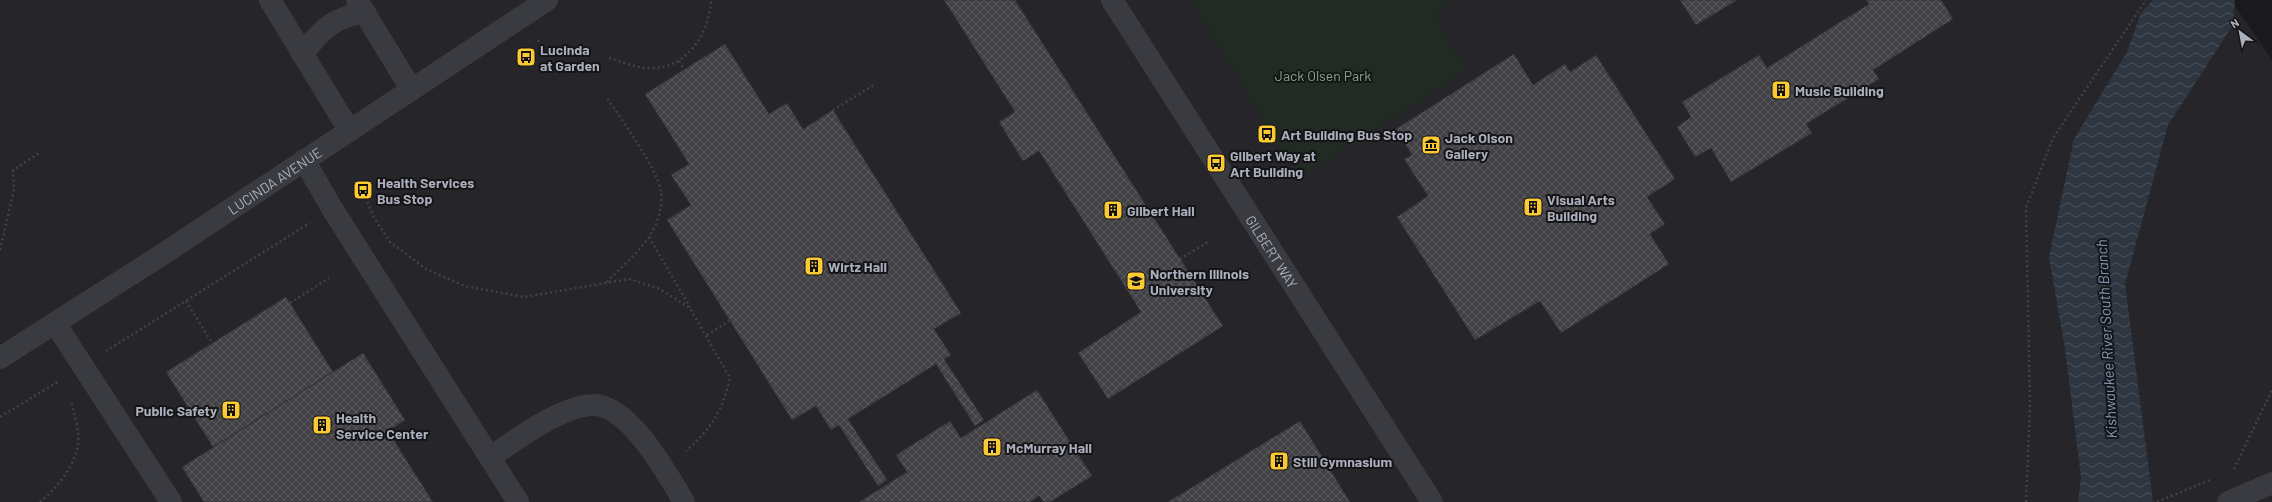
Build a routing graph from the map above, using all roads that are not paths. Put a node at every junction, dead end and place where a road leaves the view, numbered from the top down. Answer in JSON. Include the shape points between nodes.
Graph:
{"nodes":[{"id":1,"x":270,"y":0,"type":"edge"},
{"id":2,"x":547,"y":0,"type":"edge"},
{"id":3,"x":1112,"y":0,"type":"edge"},
{"id":4,"x":361,"y":6,"type":"edge"},
{"id":5,"x":302,"y":54,"type":"junction"},
{"id":6,"x":411,"y":89,"type":"junction"},
{"id":7,"x":349,"y":130,"type":"junction"},
{"id":8,"x":304,"y":160,"type":"junction"},
{"id":9,"x":55,"y":323,"type":"junction"},
{"id":10,"x":0,"y":358,"type":"edge"},
{"id":11,"x":491,"y":457,"type":"junction"},
{"id":12,"x":2272,"y":483,"type":"edge"},
{"id":13,"x":172,"y":502,"type":"edge"},
{"id":14,"x":518,"y":502,"type":"edge"},
{"id":15,"x":684,"y":502,"type":"edge"},
{"id":16,"x":1432,"y":502,"type":"edge"},
{"id":17,"x":2228,"y":502,"type":"edge"}],
"edges":[{"from":1,"to":5,"type":"street"},
{"from":2,"to":6,"type":"street","name":"LUCINDA AVENUE"},
{"from":3,"to":16,"type":"street","name":"GILBERT WAY"},
{"from":4,"to":5,"type":"street","via":[[322,31]]},
{"from":4,"to":6,"type":"street"},
{"from":5,"to":7,"type":"street"},
{"from":6,"to":7,"type":"street","name":"LUCINDA AVENUE"},
{"from":7,"to":8,"type":"street","name":"LUCINDA AVENUE"},
{"from":8,"to":9,"type":"street","name":"LUCINDA AVENUE"},
{"from":8,"to":11,"type":"street"},
{"from":9,"to":10,"type":"street","name":"LUCINDA AVENUE"},
{"from":9,"to":13,"type":"street"},
{"from":11,"to":14,"type":"street"},
{"from":11,"to":15,"type":"street","via":[[555,417],[578,406],[594,404],[612,410],[643,437]]},
{"from":12,"to":17,"type":"street"}]}
